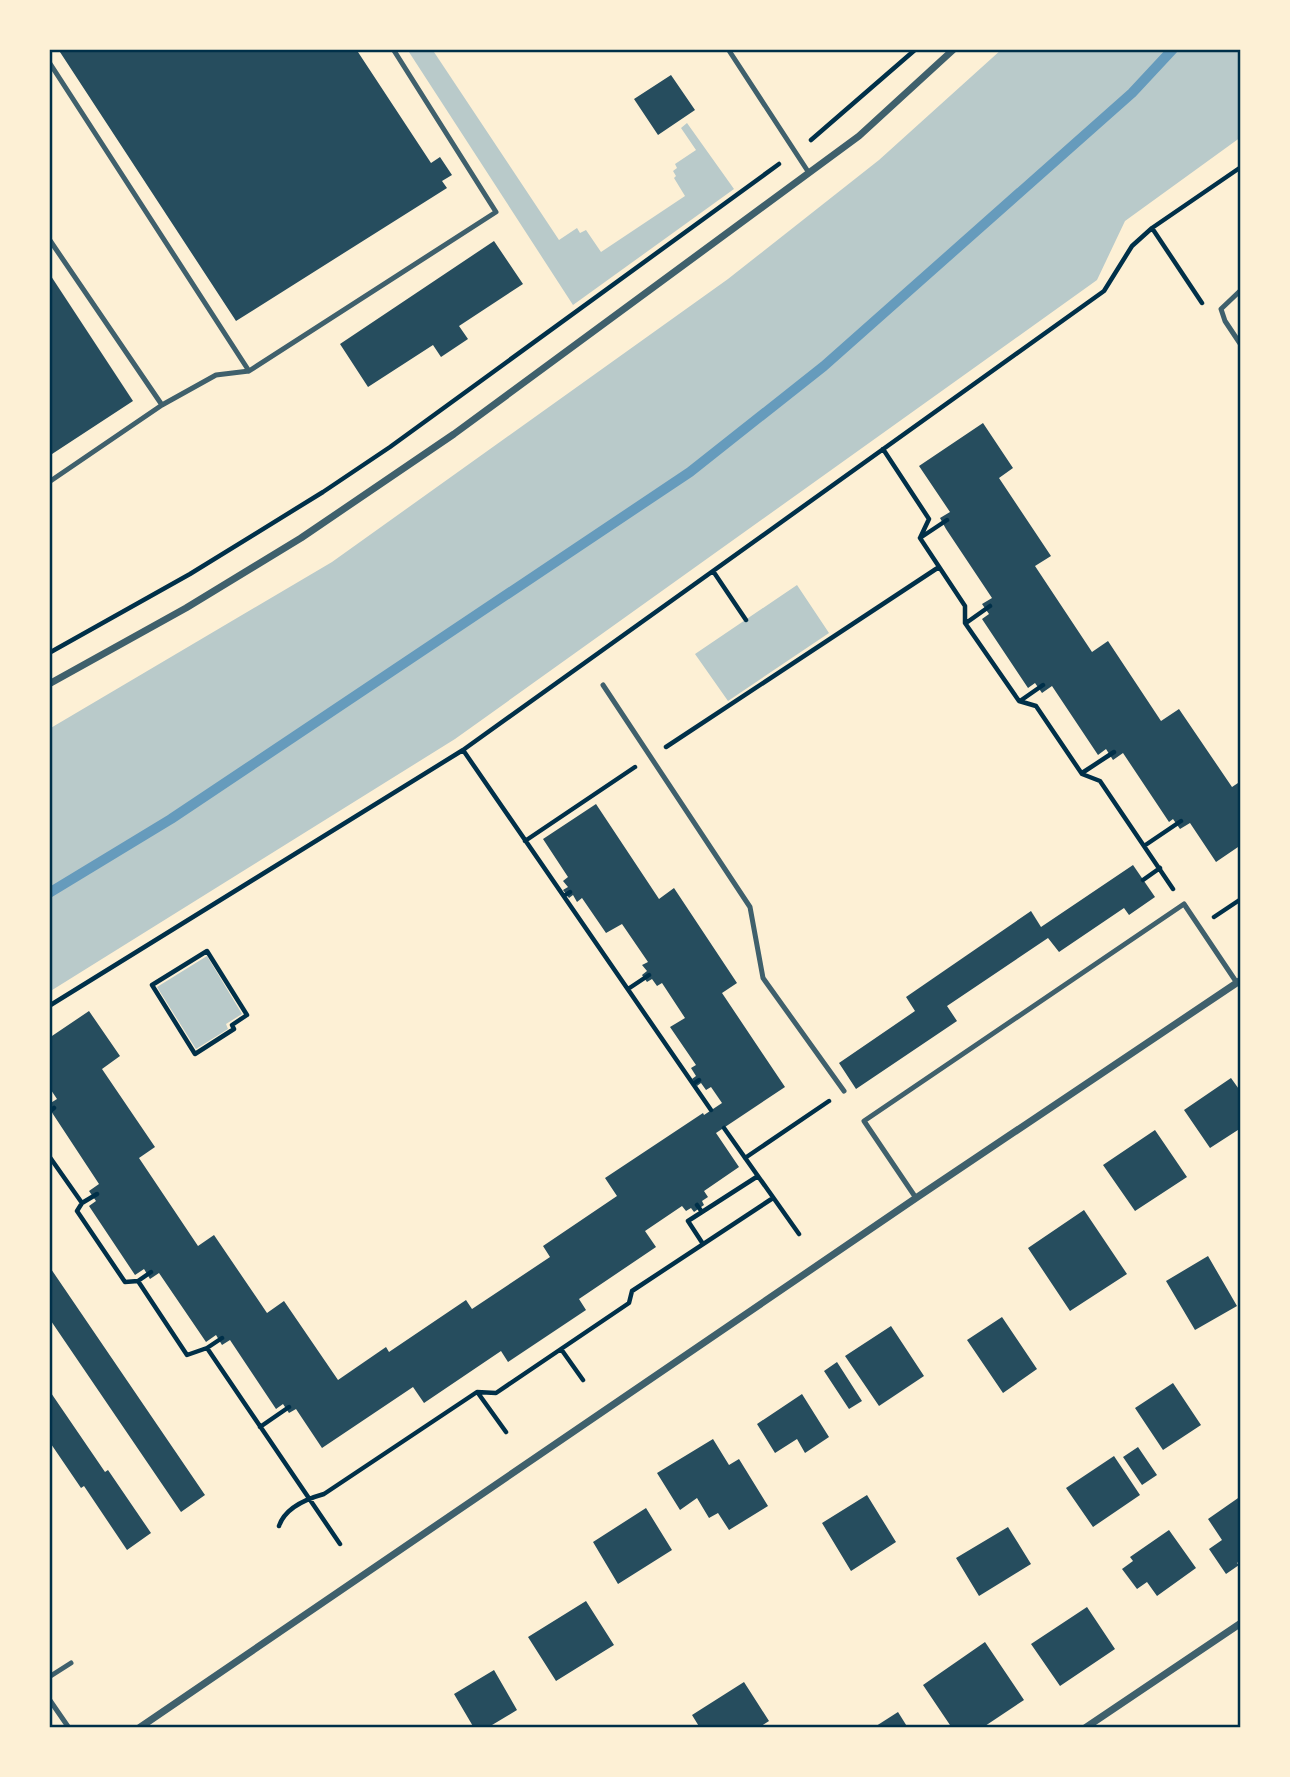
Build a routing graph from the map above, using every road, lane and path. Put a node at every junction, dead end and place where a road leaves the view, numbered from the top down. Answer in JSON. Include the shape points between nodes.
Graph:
{"nodes":[{"id":1,"x":393,"y":49,"type":"edge"},
{"id":2,"x":728,"y":49,"type":"edge"},
{"id":3,"x":916,"y":49,"type":"edge"},
{"id":4,"x":954,"y":49,"type":"edge"},
{"id":5,"x":49,"y":62,"type":"edge"},
{"id":6,"x":796,"y":151,"type":"junction"},
{"id":7,"x":1241,"y":167,"type":"edge"},
{"id":8,"x":809,"y":173,"type":"junction"},
{"id":9,"x":1152,"y":228,"type":"junction"},
{"id":10,"x":49,"y":239,"type":"edge"},
{"id":11,"x":1241,"y":290,"type":"edge"},
{"id":12,"x":1225,"y":321,"type":"junction"},
{"id":13,"x":1241,"y":345,"type":"edge"},
{"id":14,"x":248,"y":371,"type":"junction"},
{"id":15,"x":162,"y":405,"type":"junction"},
{"id":16,"x":883,"y":449,"type":"junction"},
{"id":17,"x":49,"y":482,"type":"edge"},
{"id":18,"x":947,"y":520,"type":"dead end"},
{"id":19,"x":919,"y":538,"type":"junction"},
{"id":20,"x":939,"y":567,"type":"junction"},
{"id":21,"x":713,"y":571,"type":"junction"},
{"id":22,"x":990,"y":606,"type":"dead end"},
{"id":23,"x":746,"y":620,"type":"dead end"},
{"id":24,"x":965,"y":623,"type":"junction"},
{"id":25,"x":49,"y":653,"type":"edge"},
{"id":26,"x":49,"y":684,"type":"edge"},
{"id":27,"x":603,"y":685,"type":"dead end"},
{"id":28,"x":1043,"y":685,"type":"dead end"},
{"id":29,"x":1019,"y":701,"type":"junction"},
{"id":30,"x":463,"y":750,"type":"junction"},
{"id":31,"x":1114,"y":752,"type":"dead end"},
{"id":32,"x":651,"y":757,"type":"junction"},
{"id":33,"x":1082,"y":774,"type":"junction"},
{"id":34,"x":1181,"y":821,"type":"dead end"},
{"id":35,"x":525,"y":841,"type":"junction"},
{"id":36,"x":1144,"y":846,"type":"junction"},
{"id":37,"x":1160,"y":868,"type":"junction"},
{"id":38,"x":1143,"y":880,"type":"dead end"},
{"id":39,"x":570,"y":892,"type":"dead end"},
{"id":40,"x":564,"y":896,"type":"junction"},
{"id":41,"x":1241,"y":898,"type":"edge"},
{"id":42,"x":1184,"y":904,"type":"junction"},
{"id":43,"x":1199,"y":927,"type":"junction"},
{"id":44,"x":649,"y":975,"type":"dead end"},
{"id":45,"x":1239,"y":981,"type":"edge"},
{"id":46,"x":152,"y":985,"type":"joint"},
{"id":47,"x":628,"y":989,"type":"junction"},
{"id":48,"x":49,"y":1006,"type":"edge"},
{"id":49,"x":699,"y":1080,"type":"dead end"},
{"id":50,"x":693,"y":1084,"type":"junction"},
{"id":51,"x":844,"y":1091,"type":"dead end"},
{"id":52,"x":54,"y":1108,"type":"dead end"},
{"id":53,"x":711,"y":1110,"type":"dead end"},
{"id":54,"x":49,"y":1112,"type":"edge"},
{"id":55,"x":796,"y":1124,"type":"dead end"},
{"id":56,"x":724,"y":1128,"type":"dead end"},
{"id":57,"x":49,"y":1156,"type":"edge"},
{"id":58,"x":745,"y":1158,"type":"junction"},
{"id":59,"x":758,"y":1176,"type":"junction"},
{"id":60,"x":97,"y":1194,"type":"dead end"},
{"id":61,"x":773,"y":1198,"type":"junction"},
{"id":62,"x":916,"y":1198,"type":"junction"},
{"id":63,"x":82,"y":1203,"type":"junction"},
{"id":64,"x":696,"y":1205,"type":"dead end"},
{"id":65,"x":702,"y":1212,"type":"junction"},
{"id":66,"x":799,"y":1234,"type":"dead end"},
{"id":67,"x":703,"y":1244,"type":"junction"},
{"id":68,"x":151,"y":1272,"type":"dead end"},
{"id":69,"x":138,"y":1280,"type":"junction"},
{"id":70,"x":222,"y":1338,"type":"dead end"},
{"id":71,"x":207,"y":1348,"type":"junction"},
{"id":72,"x":561,"y":1349,"type":"junction"},
{"id":73,"x":583,"y":1380,"type":"dead end"},
{"id":74,"x":477,"y":1392,"type":"junction"},
{"id":75,"x":289,"y":1407,"type":"dead end"},
{"id":76,"x":260,"y":1427,"type":"junction"},
{"id":77,"x":506,"y":1432,"type":"dead end"},
{"id":78,"x":308,"y":1498,"type":"junction"},
{"id":79,"x":279,"y":1526,"type":"dead end"},
{"id":80,"x":340,"y":1544,"type":"dead end"},
{"id":81,"x":1241,"y":1623,"type":"edge"},
{"id":82,"x":71,"y":1663,"type":"dead end"},
{"id":83,"x":49,"y":1677,"type":"edge"},
{"id":84,"x":49,"y":1699,"type":"edge"},
{"id":85,"x":69,"y":1728,"type":"edge"},
{"id":86,"x":139,"y":1728,"type":"edge"},
{"id":87,"x":1084,"y":1728,"type":"edge"}],
"edges":[{"from":1,"to":14,"type":"lane","via":[[496,212]]},
{"from":2,"to":6,"type":"lane"},
{"from":3,"to":6,"type":"path"},
{"from":4,"to":8,"type":"street","via":[[859,136]]},
{"from":5,"to":14,"type":"lane"},
{"from":6,"to":8,"type":"lane"},
{"from":6,"to":25,"type":"path","via":[[390,447],[190,575]]},
{"from":7,"to":9,"type":"path"},
{"from":8,"to":26,"type":"street","via":[[454,434],[312,531]]},
{"from":9,"to":12,"type":"path","via":[[1217,326]]},
{"from":9,"to":16,"type":"path","via":[[1132,246],[1104,291]]},
{"from":10,"to":15,"type":"lane"},
{"from":11,"to":12,"type":"lane","via":[[1221,309]]},
{"from":12,"to":13,"type":"lane"},
{"from":14,"to":15,"type":"lane","via":[[216,375]]},
{"from":15,"to":17,"type":"lane"},
{"from":16,"to":19,"type":"path","via":[[929,519]]},
{"from":16,"to":21,"type":"path"},
{"from":18,"to":19,"type":"path"},
{"from":19,"to":20,"type":"path"},
{"from":20,"to":24,"type":"path","via":[[965,606]]},
{"from":20,"to":32,"type":"path"},
{"from":21,"to":23,"type":"path"},
{"from":21,"to":30,"type":"path"},
{"from":22,"to":24,"type":"path"},
{"from":24,"to":29,"type":"path"},
{"from":27,"to":32,"type":"lane"},
{"from":28,"to":29,"type":"path"},
{"from":29,"to":33,"type":"path","via":[[1036,706]]},
{"from":30,"to":35,"type":"path"},
{"from":30,"to":48,"type":"path"},
{"from":31,"to":33,"type":"path"},
{"from":32,"to":35,"type":"path"},
{"from":32,"to":51,"type":"lane","via":[[750,907],[763,978]]},
{"from":33,"to":36,"type":"path","via":[[1100,781]]},
{"from":34,"to":36,"type":"path"},
{"from":35,"to":40,"type":"path"},
{"from":36,"to":37,"type":"path"},
{"from":37,"to":38,"type":"path"},
{"from":37,"to":42,"type":"path"},
{"from":39,"to":40,"type":"path"},
{"from":40,"to":47,"type":"path"},
{"from":41,"to":43,"type":"path"},
{"from":42,"to":43,"type":"lane"},
{"from":42,"to":62,"type":"lane","via":[[864,1121]]},
{"from":43,"to":45,"type":"lane"},
{"from":44,"to":47,"type":"path"},
{"from":45,"to":62,"type":"street"},
{"from":46,"to":46,"type":"path","via":[[195,1054],[247,1015],[207,951]]},
{"from":47,"to":50,"type":"path"},
{"from":49,"to":50,"type":"path"},
{"from":50,"to":53,"type":"path"},
{"from":52,"to":54,"type":"path"},
{"from":55,"to":58,"type":"path"},
{"from":56,"to":58,"type":"path"},
{"from":57,"to":63,"type":"path"},
{"from":58,"to":59,"type":"path"},
{"from":59,"to":61,"type":"path"},
{"from":59,"to":65,"type":"path"},
{"from":60,"to":63,"type":"path"},
{"from":61,"to":66,"type":"path"},
{"from":61,"to":67,"type":"path"},
{"from":62,"to":86,"type":"street"},
{"from":63,"to":69,"type":"path","via":[[77,1210],[125,1282]]},
{"from":64,"to":65,"type":"path"},
{"from":65,"to":67,"type":"path","via":[[688,1221]]},
{"from":67,"to":72,"type":"path","via":[[632,1291],[629,1303]]},
{"from":68,"to":69,"type":"path"},
{"from":69,"to":71,"type":"path","via":[[187,1355]]},
{"from":70,"to":71,"type":"path"},
{"from":71,"to":76,"type":"path"},
{"from":72,"to":73,"type":"path"},
{"from":72,"to":74,"type":"path","via":[[496,1393]]},
{"from":74,"to":77,"type":"path"},
{"from":74,"to":78,"type":"path","via":[[324,1494]]},
{"from":75,"to":76,"type":"path"},
{"from":76,"to":78,"type":"path"},
{"from":78,"to":79,"type":"path","via":[[282,1517]]},
{"from":78,"to":80,"type":"path"},
{"from":81,"to":87,"type":"street"},
{"from":82,"to":83,"type":"lane"},
{"from":84,"to":85,"type":"lane"}]}
